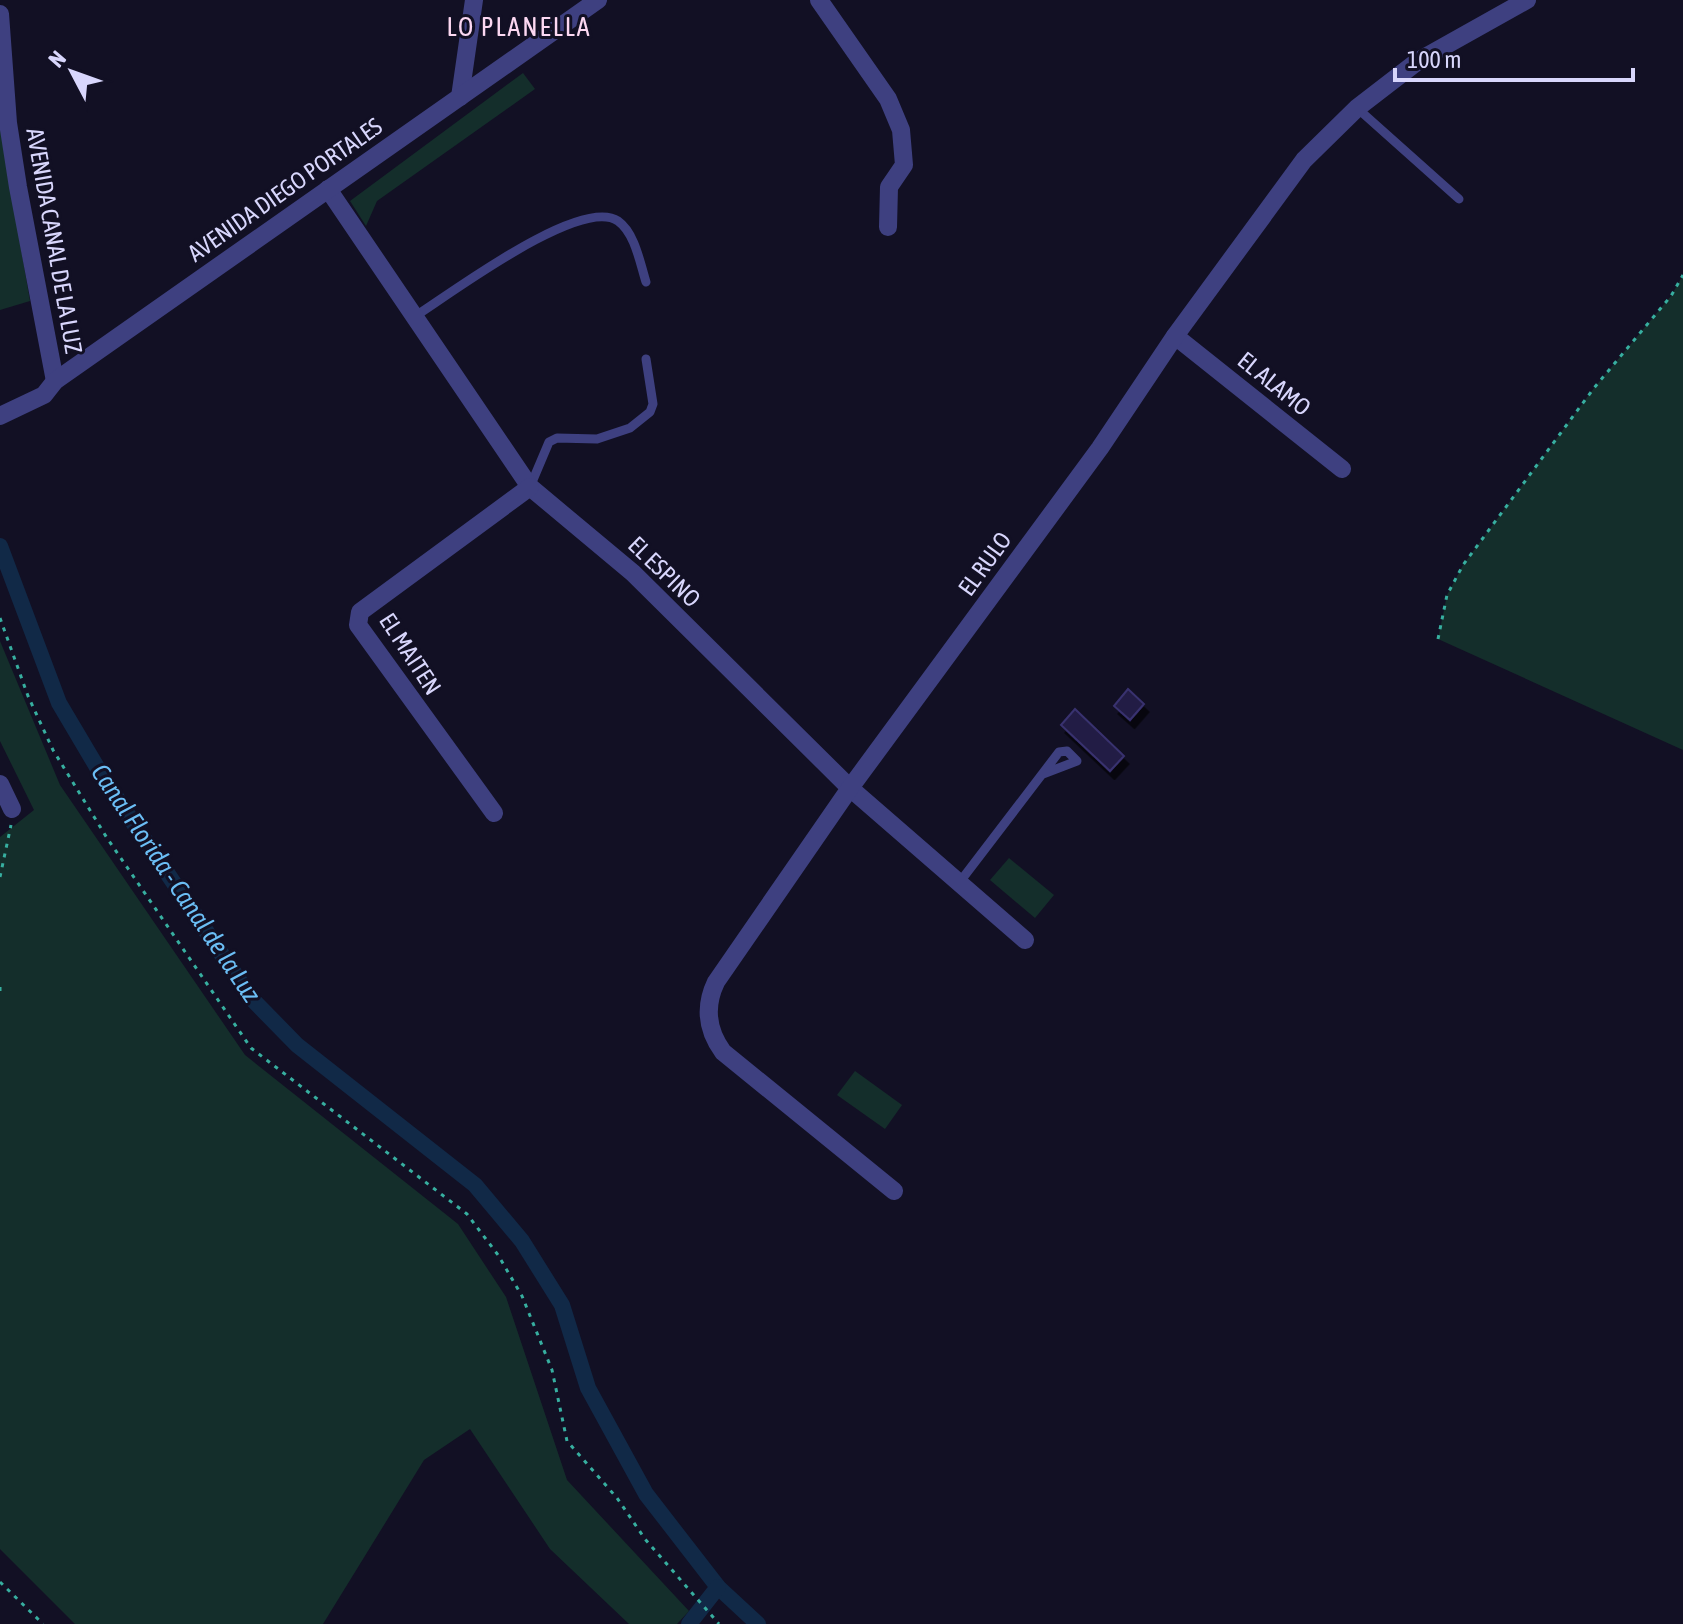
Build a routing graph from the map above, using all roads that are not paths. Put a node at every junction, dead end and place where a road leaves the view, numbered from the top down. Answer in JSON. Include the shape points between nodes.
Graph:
{"nodes":[{"id":1,"x":474,"y":0,"type":"edge"},
{"id":2,"x":598,"y":0,"type":"edge"},
{"id":3,"x":819,"y":0,"type":"edge"},
{"id":4,"x":1527,"y":0,"type":"edge"},
{"id":5,"x":0,"y":14,"type":"edge"},
{"id":6,"x":460,"y":97,"type":"junction"},
{"id":7,"x":1357,"y":108,"type":"junction"},
{"id":8,"x":328,"y":189,"type":"junction"},
{"id":9,"x":1459,"y":199,"type":"dead end"},
{"id":10,"x":888,"y":227,"type":"dead end"},
{"id":11,"x":646,"y":282,"type":"dead end"},
{"id":12,"x":417,"y":315,"type":"junction"},
{"id":13,"x":1175,"y":336,"type":"junction"},
{"id":14,"x":646,"y":359,"type":"dead end"},
{"id":15,"x":55,"y":381,"type":"junction"},
{"id":16,"x":0,"y":416,"type":"edge"},
{"id":17,"x":1342,"y":469,"type":"dead end"},
{"id":18,"x":530,"y":487,"type":"junction"},
{"id":19,"x":1043,"y":774,"type":"dead end"},
{"id":20,"x":0,"y":784,"type":"edge"},
{"id":21,"x":850,"y":788,"type":"junction"},
{"id":22,"x":12,"y":809,"type":"road end"},
{"id":23,"x":494,"y":813,"type":"dead end"},
{"id":24,"x":959,"y":883,"type":"junction"},
{"id":25,"x":1025,"y":940,"type":"dead end"},
{"id":26,"x":894,"y":1191,"type":"dead end"}],
"edges":[{"from":1,"to":6,"type":"street"},
{"from":2,"to":6,"type":"street","name":"AVENIDA DIEGO PORTALES"},
{"from":3,"to":10,"type":"street","via":[[888,99],[901,130],[904,165],[889,187]]},
{"from":4,"to":7,"type":"street","name":"EL RULO","via":[[1441,47]]},
{"from":5,"to":15,"type":"street","name":"AVENIDA CANAL DE LA LUZ","via":[[8,123]]},
{"from":6,"to":8,"type":"street","name":"AVENIDA DIEGO PORTALES"},
{"from":7,"to":9,"type":"lane"},
{"from":7,"to":13,"type":"street","name":"EL RULO","via":[[1304,160]]},
{"from":8,"to":12,"type":"street","name":"EL ESPINO"},
{"from":8,"to":15,"type":"street","name":"AVENIDA DIEGO PORTALES"},
{"from":11,"to":12,"type":"lane","via":[[627,230],[608,217],[589,216],[560,225]]},
{"from":12,"to":18,"type":"street","name":"EL ESPINO"},
{"from":13,"to":17,"type":"street","name":"EL ALAMO"},
{"from":13,"to":21,"type":"street","name":"EL RULO","via":[[1100,448]]},
{"from":14,"to":18,"type":"lane","via":[[650,412],[630,428],[597,439],[549,442]]},
{"from":15,"to":16,"type":"street","name":"AVENIDA DIEGO PORTALES","via":[[44,395]]},
{"from":18,"to":21,"type":"street","name":"EL ESPINO","via":[[633,573]]},
{"from":18,"to":23,"type":"street","name":"EL MAITEN","via":[[360,612],[358,625]]},
{"from":19,"to":24,"type":"lane"},
{"from":20,"to":22,"type":"street"},
{"from":21,"to":24,"type":"street","name":"EL ESPINO"},
{"from":21,"to":26,"type":"street","name":"EL RULO","via":[[716,982],[708,1014],[723,1052]]},
{"from":24,"to":25,"type":"street","name":"EL ESPINO"}]}
